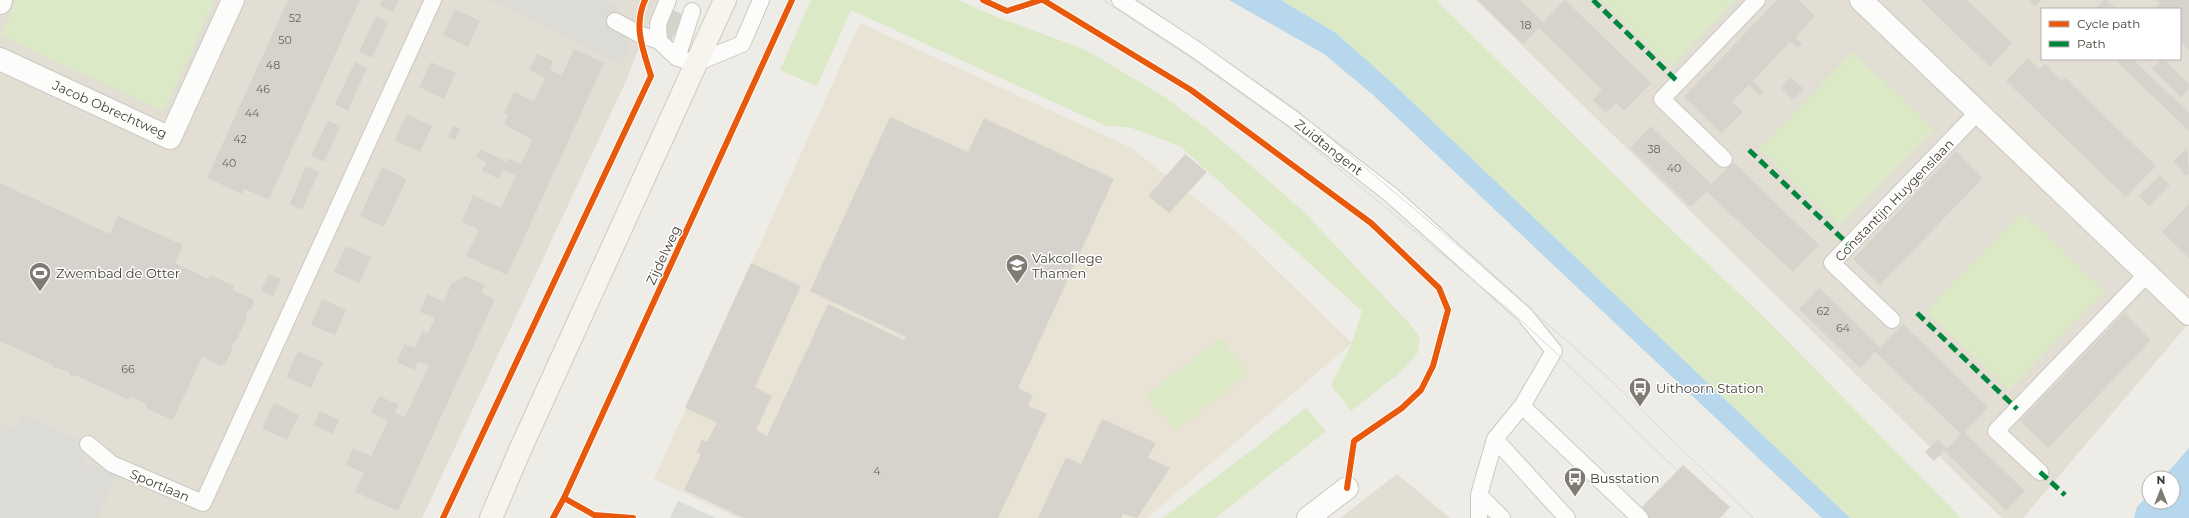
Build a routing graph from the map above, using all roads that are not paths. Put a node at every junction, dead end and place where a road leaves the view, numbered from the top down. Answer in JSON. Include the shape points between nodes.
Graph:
{"nodes":[{"id":1,"x":233,"y":0,"type":"edge"},
{"id":2,"x":432,"y":0,"type":"edge"},
{"id":3,"x":668,"y":0,"type":"edge"},
{"id":4,"x":725,"y":0,"type":"edge"},
{"id":5,"x":761,"y":0,"type":"edge"},
{"id":6,"x":1120,"y":0,"type":"edge"},
{"id":7,"x":1757,"y":0,"type":"edge"},
{"id":8,"x":1861,"y":0,"type":"edge"},
{"id":9,"x":692,"y":11,"type":"dead end"},
{"id":10,"x":615,"y":21,"type":"dead end"},
{"id":11,"x":659,"y":41,"type":"junction"},
{"id":12,"x":0,"y":59,"type":"edge"},
{"id":13,"x":686,"y":61,"type":"junction"},
{"id":14,"x":1978,"y":112,"type":"junction"},
{"id":15,"x":1724,"y":159,"type":"dead end"},
{"id":16,"x":2147,"y":274,"type":"junction"},
{"id":17,"x":2189,"y":314,"type":"edge"},
{"id":18,"x":1892,"y":320,"type":"dead end"},
{"id":19,"x":1522,"y":406,"type":"junction"},
{"id":20,"x":1495,"y":439,"type":"junction"},
{"id":21,"x":88,"y":444,"type":"dead end"},
{"id":22,"x":520,"y":450,"type":"junction"},
{"id":23,"x":2040,"y":472,"type":"dead end"},
{"id":24,"x":1347,"y":488,"type":"dead end"},
{"id":25,"x":1479,"y":495,"type":"junction"},
{"id":26,"x":491,"y":518,"type":"edge"},
{"id":27,"x":508,"y":518,"type":"edge"},
{"id":28,"x":1308,"y":518,"type":"edge"},
{"id":29,"x":1479,"y":518,"type":"edge"},
{"id":30,"x":1502,"y":518,"type":"edge"},
{"id":31,"x":1567,"y":518,"type":"edge"},
{"id":32,"x":1640,"y":518,"type":"edge"}],
"edges":[{"from":1,"to":12,"type":"street","name":"Jacob Obrechtweg","via":[[170,138]]},
{"from":2,"to":21,"type":"lane","name":"Sportlaan","via":[[203,503],[112,464]]},
{"from":3,"to":11,"type":"lane","via":[[658,24]]},
{"from":4,"to":13,"type":"main road"},
{"from":5,"to":13,"type":"lane","via":[[742,44]]},
{"from":6,"to":19,"type":"lane","name":"Zuidtangent","via":[[1293,119],[1390,194],[1524,314],[1554,351]]},
{"from":7,"to":15,"type":"lane","via":[[1662,99]]},
{"from":8,"to":14,"type":"street"},
{"from":9,"to":13,"type":"lane"},
{"from":10,"to":11,"type":"lane","via":[[638,34]]},
{"from":11,"to":13,"type":"lane"},
{"from":13,"to":22,"type":"main road"},
{"from":14,"to":16,"type":"street"},
{"from":14,"to":18,"type":"lane","name":"Constantijn Huygenslaan","via":[[1832,263]]},
{"from":16,"to":17,"type":"street"},
{"from":16,"to":23,"type":"lane","via":[[1996,431]]},
{"from":19,"to":20,"type":"lane"},
{"from":19,"to":32,"type":"lane"},
{"from":20,"to":25,"type":"lane"},
{"from":20,"to":31,"type":"lane"},
{"from":22,"to":26,"type":"main road"},
{"from":22,"to":27,"type":"main road"},
{"from":24,"to":28,"type":"street"},
{"from":25,"to":29,"type":"lane"},
{"from":25,"to":30,"type":"lane"}]}
